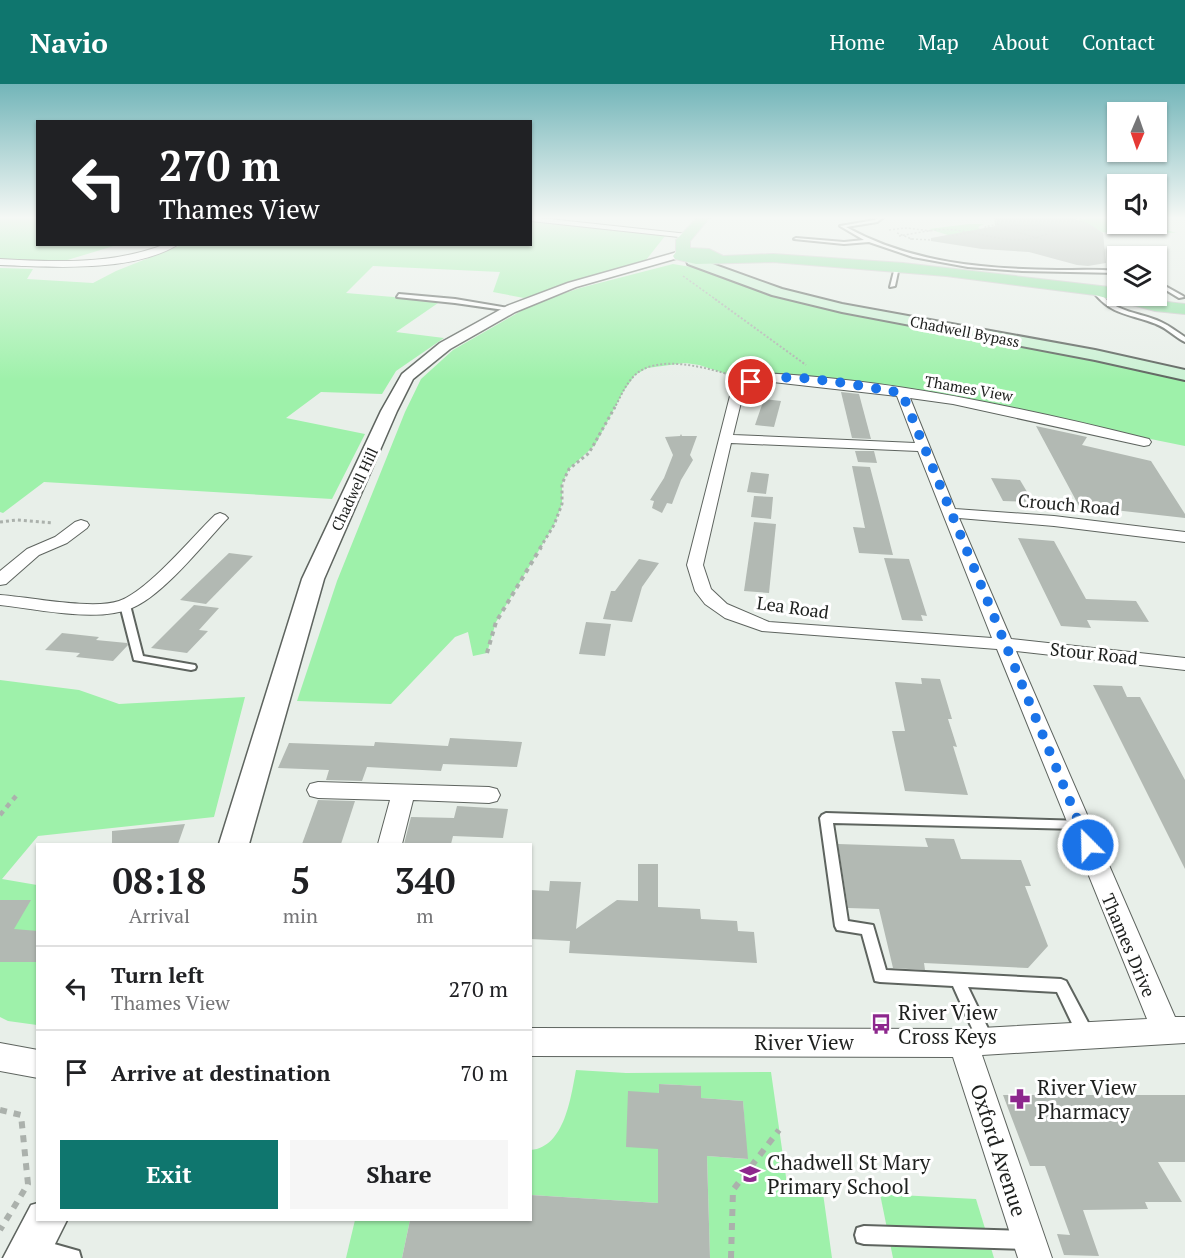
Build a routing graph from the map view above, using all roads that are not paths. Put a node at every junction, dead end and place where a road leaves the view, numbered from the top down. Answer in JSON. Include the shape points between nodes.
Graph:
{"nodes":[{"id":1,"x":622,"y":272,"type":"edge"},
{"id":2,"x":723,"y":272,"type":"edge"},
{"id":3,"x":728,"y":272,"type":"edge"},
{"id":4,"x":896,"y":272,"type":"edge"},
{"id":5,"x":932,"y":272,"type":"edge"},
{"id":6,"x":746,"y":281,"type":"junction"},
{"id":7,"x":892,"y":286,"type":"dead end"},
{"id":8,"x":1099,"y":291,"type":"junction"},
{"id":9,"x":1107,"y":292,"type":"edge"},
{"id":10,"x":1107,"y":292,"type":"edge"},
{"id":11,"x":399,"y":296,"type":"dead end"},
{"id":12,"x":1167,"y":297,"type":"edge"},
{"id":13,"x":1184,"y":301,"type":"edge"},
{"id":14,"x":511,"y":309,"type":"junction"},
{"id":15,"x":1185,"y":340,"type":"edge"},
{"id":16,"x":1185,"y":375,"type":"edge"},
{"id":17,"x":751,"y":382,"type":"joint"},
{"id":18,"x":902,"y":393,"type":"junction"},
{"id":19,"x":726,"y":439,"type":"junction"},
{"id":20,"x":1144,"y":442,"type":"dead end"},
{"id":21,"x":924,"y":447,"type":"junction"},
{"id":22,"x":949,"y":513,"type":"junction"},
{"id":23,"x":220,"y":518,"type":"dead end"},
{"id":24,"x":81,"y":525,"type":"road end"},
{"id":25,"x":1185,"y":537,"type":"edge"},
{"id":26,"x":0,"y":580,"type":"edge"},
{"id":27,"x":0,"y":600,"type":"edge"},
{"id":28,"x":125,"y":605,"type":"junction"},
{"id":29,"x":1004,"y":644,"type":"junction"},
{"id":30,"x":1185,"y":664,"type":"edge"},
{"id":31,"x":190,"y":668,"type":"dead end"},
{"id":32,"x":318,"y":789,"type":"dead end"},
{"id":33,"x":404,"y":792,"type":"junction"},
{"id":34,"x":489,"y":795,"type":"dead end"},
{"id":35,"x":1079,"y":824,"type":"junction"},
{"id":36,"x":234,"y":843,"type":"edge"},
{"id":37,"x":390,"y":843,"type":"edge"},
{"id":38,"x":957,"y":980,"type":"junction"},
{"id":39,"x":1175,"y":1031,"type":"edge"},
{"id":40,"x":1086,"y":1036,"type":"junction"},
{"id":41,"x":532,"y":1042,"type":"edge"},
{"id":42,"x":975,"y":1042,"type":"junction"},
{"id":43,"x":0,"y":1057,"type":"edge"},
{"id":44,"x":36,"y":1064,"type":"edge"},
{"id":45,"x":32,"y":1227,"type":"edge"},
{"id":46,"x":864,"y":1235,"type":"dead end"},
{"id":47,"x":1032,"y":1249,"type":"edge"},
{"id":48,"x":72,"y":1258,"type":"edge"}],
"edges":[{"from":1,"to":14,"type":"street","name":"Chadwell Hill","via":[[572,285]]},
{"from":2,"to":6,"type":"main road","name":"Chadwell Bypass"},
{"from":3,"to":6,"type":"main road","name":"Chadwell Bypass"},
{"from":4,"to":7,"type":"lane"},
{"from":5,"to":8,"type":"main road"},
{"from":6,"to":16,"type":"main road","name":"Chadwell Bypass","via":[[842,308]]},
{"from":8,"to":9,"type":"main road"},
{"from":8,"to":10,"type":"main road"},
{"from":8,"to":15,"type":"lane","via":[[1113,309],[1158,323]]},
{"from":11,"to":14,"type":"lane"},
{"from":12,"to":13,"type":"main road"},
{"from":14,"to":36,"type":"street","name":"Chadwell Hill","via":[[435,353],[403,383],[313,579]]},
{"from":17,"to":18,"type":"street","name":"Thames View","via":[[762,377]]},
{"from":17,"to":19,"type":"street","name":"Lea Road","via":[[738,388]]},
{"from":18,"to":20,"type":"street","name":"Thames View"},
{"from":18,"to":21,"type":"street","name":"Thames Drive"},
{"from":19,"to":21,"type":"street"},
{"from":19,"to":29,"type":"street","name":"Lea Road","via":[[695,565],[696,581],[706,596],[735,617],[768,627]]},
{"from":21,"to":22,"type":"street","name":"Thames Drive"},
{"from":22,"to":25,"type":"street","name":"Crouch Road"},
{"from":22,"to":29,"type":"street","name":"Thames Drive"},
{"from":23,"to":28,"type":"street","via":[[144,593]]},
{"from":24,"to":26,"type":"street","via":[[61,540],[33,552]]},
{"from":27,"to":28,"type":"street","via":[[97,609]]},
{"from":28,"to":31,"type":"lane","via":[[138,658]]},
{"from":29,"to":30,"type":"street","name":"Stour Road"},
{"from":29,"to":35,"type":"street","name":"Thames Drive"},
{"from":32,"to":33,"type":"street"},
{"from":33,"to":34,"type":"street"},
{"from":33,"to":37,"type":"street"},
{"from":35,"to":38,"type":"lane","via":[[826,818],[842,926],[868,929],[880,976]]},
{"from":35,"to":39,"type":"street","name":"Thames Drive"},
{"from":38,"to":40,"type":"lane","via":[[1061,986]]},
{"from":38,"to":42,"type":"lane"},
{"from":39,"to":40,"type":"street","name":"River View"},
{"from":40,"to":42,"type":"street","name":"River View"},
{"from":41,"to":42,"type":"street","name":"River View"},
{"from":42,"to":47,"type":"street","name":"Oxford Avenue"},
{"from":43,"to":44,"type":"street"},
{"from":45,"to":48,"type":"lane"},
{"from":46,"to":47,"type":"lane"}]}
